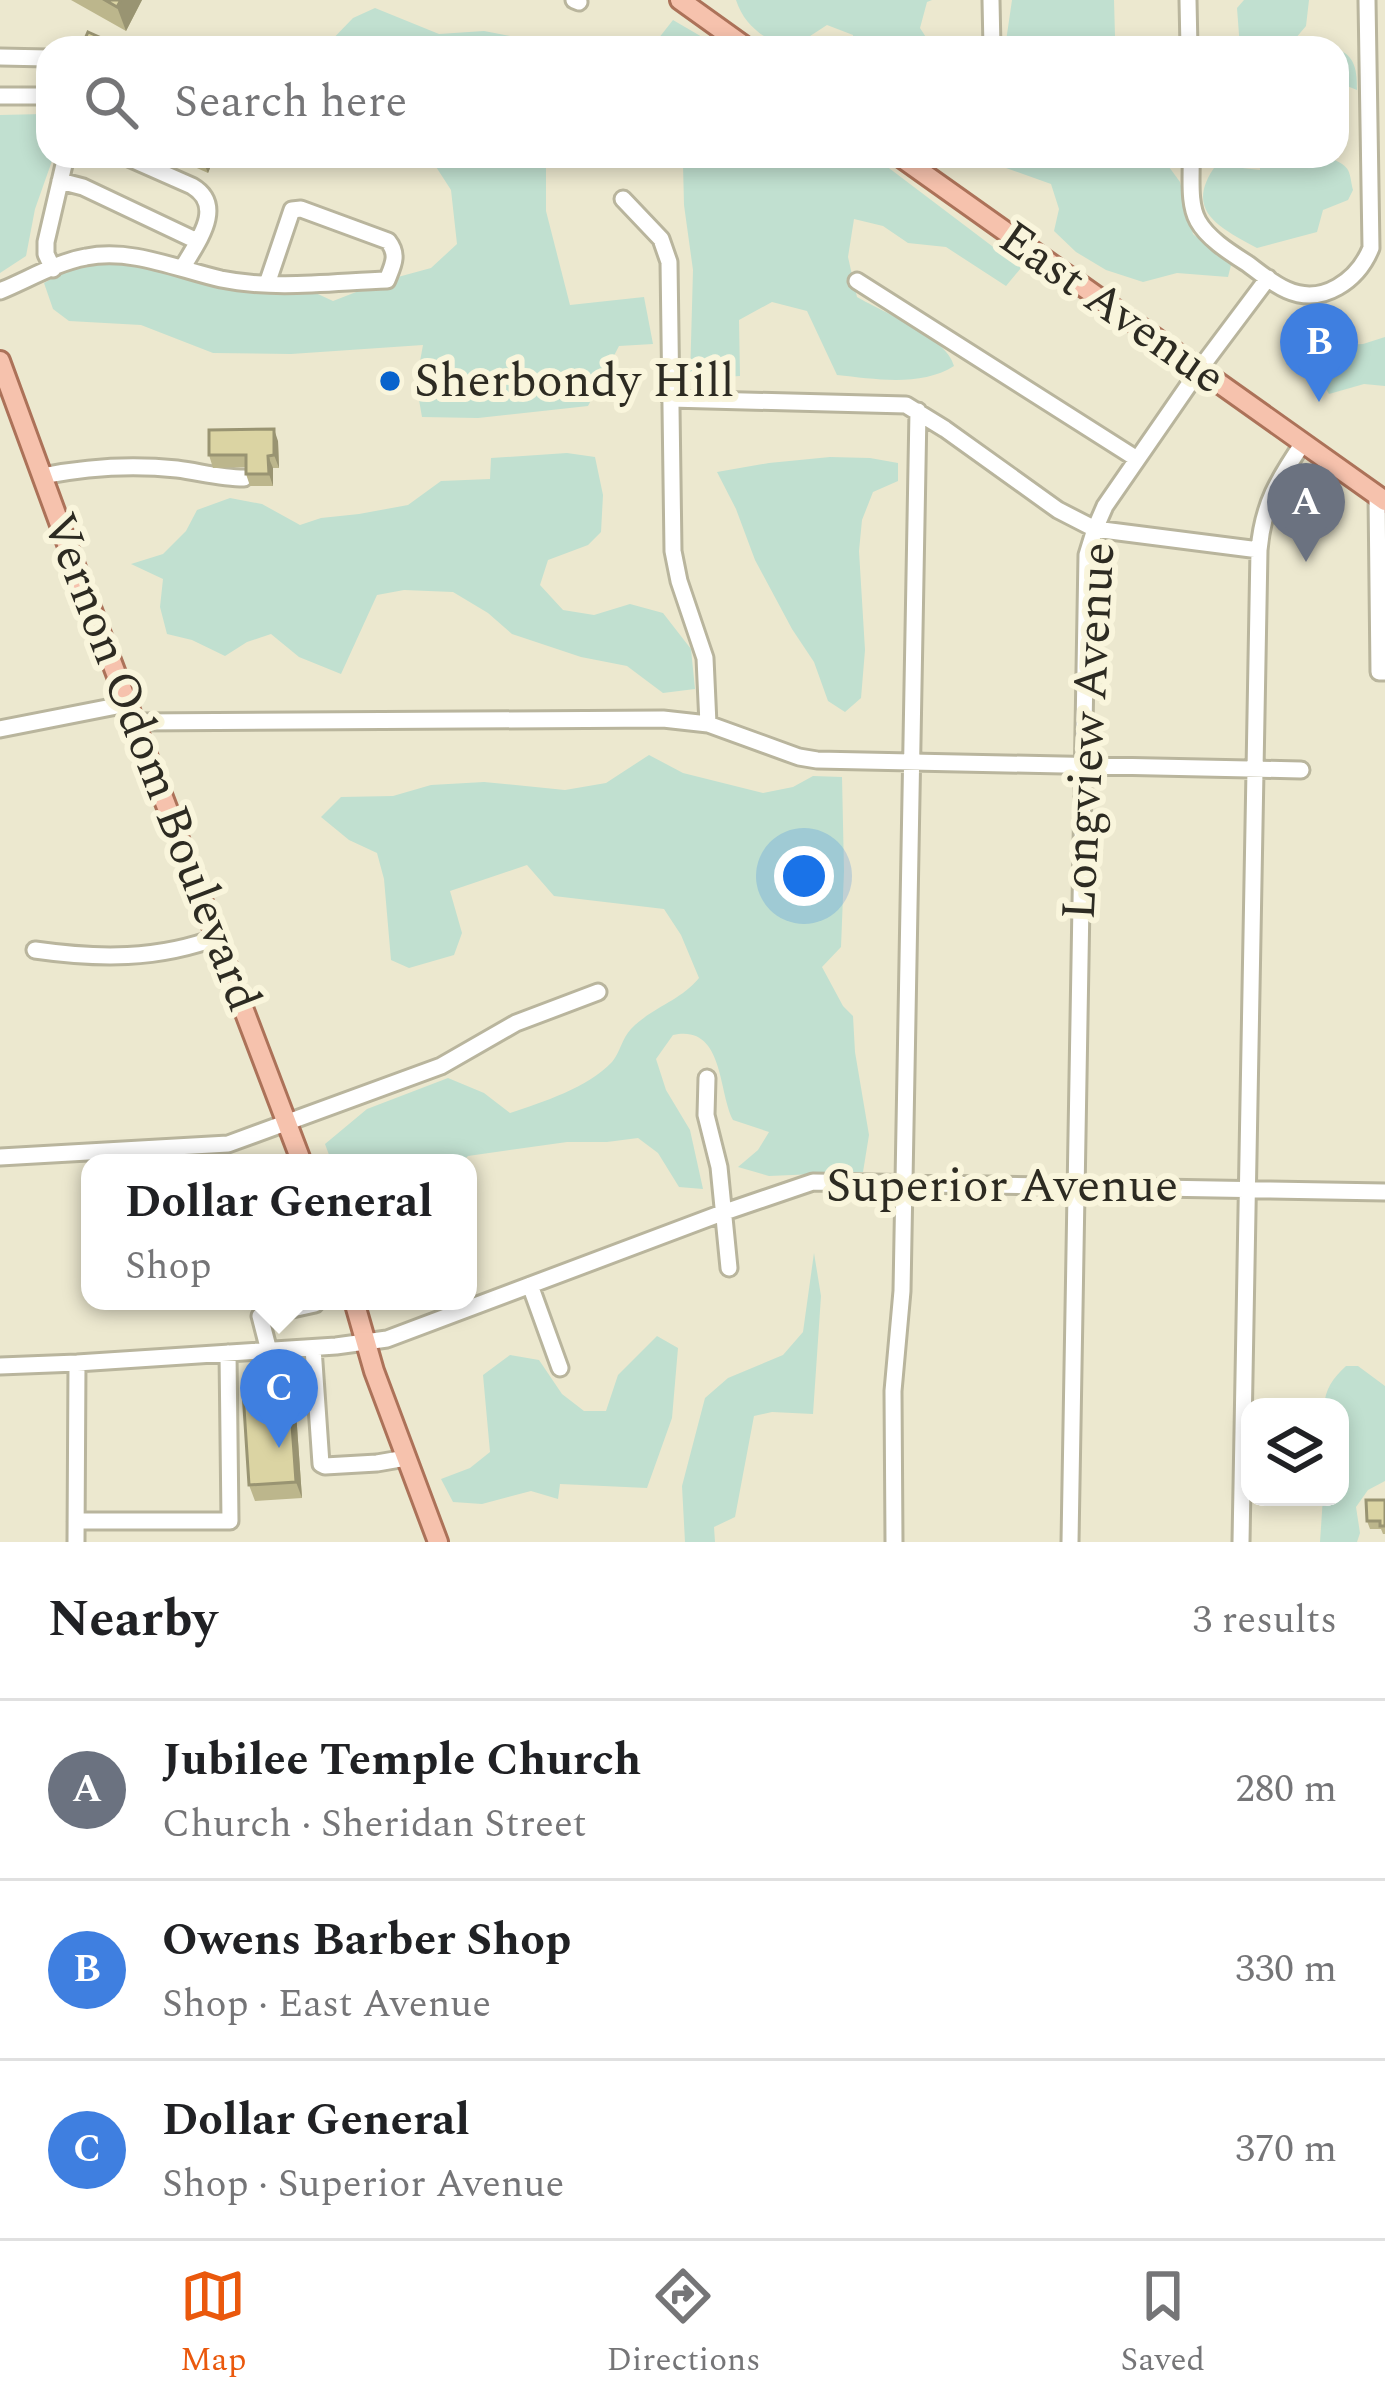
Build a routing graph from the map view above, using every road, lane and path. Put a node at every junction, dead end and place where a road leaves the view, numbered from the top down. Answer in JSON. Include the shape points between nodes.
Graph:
{"nodes":[{"id":1,"x":991,"y":0,"type":"edge"},
{"id":2,"x":1188,"y":0,"type":"edge"},
{"id":3,"x":1367,"y":0,"type":"edge"},
{"id":4,"x":686,"y":2,"type":"edge"},
{"id":5,"x":731,"y":36,"type":"edge"},
{"id":6,"x":992,"y":36,"type":"edge"},
{"id":7,"x":1189,"y":36,"type":"edge"},
{"id":8,"x":0,"y":57,"type":"edge"},
{"id":9,"x":36,"y":58,"type":"edge"},
{"id":10,"x":0,"y":96,"type":"edge"},
{"id":11,"x":36,"y":96,"type":"edge"},
{"id":12,"x":63,"y":168,"type":"edge"},
{"id":13,"x":151,"y":168,"type":"edge"},
{"id":14,"x":915,"y":168,"type":"edge"},
{"id":15,"x":1191,"y":168,"type":"edge"},
{"id":16,"x":60,"y":181,"type":"junction"},
{"id":17,"x":623,"y":199,"type":"dead end"},
{"id":18,"x":197,"y":241,"type":"junction"},
{"id":19,"x":1361,"y":265,"type":"junction"},
{"id":20,"x":1385,"y":265,"type":"edge"},
{"id":21,"x":183,"y":267,"type":"junction"},
{"id":22,"x":53,"y":269,"type":"junction"},
{"id":23,"x":1268,"y":278,"type":"junction"},
{"id":24,"x":857,"y":281,"type":"dead end"},
{"id":25,"x":267,"y":284,"type":"junction"},
{"id":26,"x":0,"y":291,"type":"edge"},
{"id":27,"x":0,"y":362,"type":"edge"},
{"id":28,"x":1199,"y":370,"type":"junction"},
{"id":29,"x":670,"y":399,"type":"junction"},
{"id":30,"x":918,"y":411,"type":"junction"},
{"id":31,"x":1303,"y":443,"type":"junction"},
{"id":32,"x":1137,"y":459,"type":"junction"},
{"id":33,"x":42,"y":476,"type":"junction"},
{"id":34,"x":244,"y":478,"type":"edge"},
{"id":35,"x":1381,"y":498,"type":"edge"},
{"id":36,"x":1094,"y":529,"type":"junction"},
{"id":37,"x":1258,"y":550,"type":"junction"},
{"id":38,"x":1385,"y":672,"type":"edge"},
{"id":39,"x":132,"y":713,"type":"junction"},
{"id":40,"x":709,"y":724,"type":"junction"},
{"id":41,"x":0,"y":728,"type":"edge"},
{"id":42,"x":912,"y":762,"type":"junction"},
{"id":43,"x":1084,"y":765,"type":"junction"},
{"id":44,"x":1254,"y":768,"type":"junction"},
{"id":45,"x":1301,"y":770,"type":"dead end"},
{"id":46,"x":218,"y":937,"type":"junction"},
{"id":47,"x":35,"y":950,"type":"dead end"},
{"id":48,"x":598,"y":992,"type":"dead end"},
{"id":49,"x":707,"y":1078,"type":"dead end"},
{"id":50,"x":288,"y":1124,"type":"junction"},
{"id":51,"x":299,"y":1154,"type":"edge"},
{"id":52,"x":0,"y":1157,"type":"edge"},
{"id":53,"x":904,"y":1183,"type":"junction"},
{"id":54,"x":1076,"y":1186,"type":"junction"},
{"id":55,"x":1247,"y":1189,"type":"junction"},
{"id":56,"x":1385,"y":1192,"type":"edge"},
{"id":57,"x":722,"y":1213,"type":"junction"},
{"id":58,"x":729,"y":1268,"type":"dead end"},
{"id":59,"x":530,"y":1285,"type":"junction"},
{"id":60,"x":477,"y":1305,"type":"edge"},
{"id":61,"x":288,"y":1310,"type":"edge"},
{"id":62,"x":357,"y":1310,"type":"edge"},
{"id":63,"x":465,"y":1310,"type":"edge"},
{"id":64,"x":366,"y":1342,"type":"junction"},
{"id":65,"x":314,"y":1348,"type":"junction"},
{"id":66,"x":268,"y":1351,"type":"junction"},
{"id":67,"x":227,"y":1353,"type":"junction"},
{"id":68,"x":76,"y":1364,"type":"junction"},
{"id":69,"x":0,"y":1366,"type":"edge"},
{"id":70,"x":560,"y":1368,"type":"dead end"},
{"id":71,"x":406,"y":1458,"type":"junction"},
{"id":72,"x":76,"y":1521,"type":"junction"},
{"id":73,"x":76,"y":1542,"type":"edge"},
{"id":74,"x":438,"y":1542,"type":"edge"},
{"id":75,"x":894,"y":1542,"type":"edge"},
{"id":76,"x":1070,"y":1542,"type":"edge"},
{"id":77,"x":1240,"y":1542,"type":"edge"}],
"edges":[{"from":1,"to":6,"type":"street"},
{"from":2,"to":7,"type":"street"},
{"from":3,"to":19,"type":"street","via":[[1371,248]]},
{"from":4,"to":5,"type":"main road"},
{"from":8,"to":9,"type":"street"},
{"from":10,"to":11,"type":"street"},
{"from":12,"to":16,"type":"street"},
{"from":13,"to":18,"type":"street","via":[[207,199]]},
{"from":14,"to":28,"type":"main road","name":"East Avenue"},
{"from":15,"to":23,"type":"street","via":[[1201,228]]},
{"from":16,"to":18,"type":"street"},
{"from":16,"to":22,"type":"street","via":[[46,242]]},
{"from":17,"to":29,"type":"street","via":[[662,239],[671,276]]},
{"from":18,"to":21,"type":"street"},
{"from":19,"to":20,"type":"street"},
{"from":19,"to":23,"type":"street","via":[[1323,292],[1295,292]]},
{"from":21,"to":22,"type":"street","via":[[121,255]]},
{"from":21,"to":25,"type":"street"},
{"from":22,"to":26,"type":"street"},
{"from":23,"to":28,"type":"street","name":"Longview Avenue"},
{"from":24,"to":32,"type":"street"},
{"from":25,"to":25,"type":"street","via":[[387,280],[395,250],[292,210]]},
{"from":27,"to":33,"type":"main road","name":"Vernon Odom Boulevard"},
{"from":28,"to":31,"type":"main road","name":"East Avenue"},
{"from":28,"to":32,"type":"street","name":"Longview Avenue"},
{"from":29,"to":30,"type":"street","via":[[886,403]]},
{"from":29,"to":40,"type":"street","via":[[673,551],[705,658]]},
{"from":30,"to":36,"type":"street"},
{"from":30,"to":42,"type":"street"},
{"from":31,"to":35,"type":"main road","name":"East Avenue"},
{"from":31,"to":37,"type":"street","via":[[1269,497]]},
{"from":32,"to":36,"type":"street","name":"Longview Avenue"},
{"from":33,"to":34,"type":"street","via":[[136,466]]},
{"from":33,"to":39,"type":"main road","name":"Vernon Odom Boulevard"},
{"from":35,"to":38,"type":"street"},
{"from":36,"to":37,"type":"street"},
{"from":36,"to":43,"type":"street","name":"Longview Avenue"},
{"from":37,"to":44,"type":"street"},
{"from":39,"to":40,"type":"street"},
{"from":39,"to":41,"type":"street"},
{"from":39,"to":46,"type":"main road","name":"Vernon Odom Boulevard"},
{"from":40,"to":42,"type":"street","via":[[818,760]]},
{"from":42,"to":43,"type":"street"},
{"from":42,"to":53,"type":"street"},
{"from":43,"to":44,"type":"street"},
{"from":43,"to":54,"type":"street","name":"Longview Avenue"},
{"from":44,"to":45,"type":"street"},
{"from":44,"to":55,"type":"street"},
{"from":46,"to":47,"type":"street","via":[[152,954]]},
{"from":46,"to":50,"type":"main road","name":"Vernon Odom Boulevard"},
{"from":48,"to":50,"type":"street","via":[[516,1023],[441,1066]]},
{"from":49,"to":57,"type":"street"},
{"from":50,"to":51,"type":"main road","name":"Vernon Odom Boulevard"},
{"from":50,"to":52,"type":"street","via":[[228,1144]]},
{"from":53,"to":54,"type":"street","name":"Superior Avenue"},
{"from":53,"to":57,"type":"street","name":"Superior Avenue","via":[[813,1182]]},
{"from":53,"to":75,"type":"street"},
{"from":54,"to":55,"type":"street","name":"Superior Avenue"},
{"from":54,"to":76,"type":"street","name":"Longview Avenue"},
{"from":55,"to":56,"type":"street","name":"Superior Avenue"},
{"from":55,"to":77,"type":"street"},
{"from":57,"to":58,"type":"street"},
{"from":57,"to":59,"type":"street","name":"Superior Avenue"},
{"from":59,"to":60,"type":"street","name":"Superior Avenue"},
{"from":59,"to":70,"type":"street"},
{"from":61,"to":66,"type":"street","via":[[260,1316]]},
{"from":62,"to":64,"type":"main road"},
{"from":63,"to":64,"type":"street","name":"Superior Avenue"},
{"from":64,"to":65,"type":"street","name":"Superior Avenue"},
{"from":64,"to":71,"type":"main road"},
{"from":65,"to":66,"type":"street","name":"Superior Avenue"},
{"from":65,"to":71,"type":"street","via":[[321,1464]]},
{"from":66,"to":67,"type":"street","name":"Superior Avenue"},
{"from":67,"to":68,"type":"street","name":"Superior Avenue"},
{"from":67,"to":72,"type":"street","via":[[230,1521]]},
{"from":68,"to":69,"type":"street","name":"Superior Avenue"},
{"from":68,"to":72,"type":"street"},
{"from":71,"to":74,"type":"main road"},
{"from":72,"to":73,"type":"street"}]}
